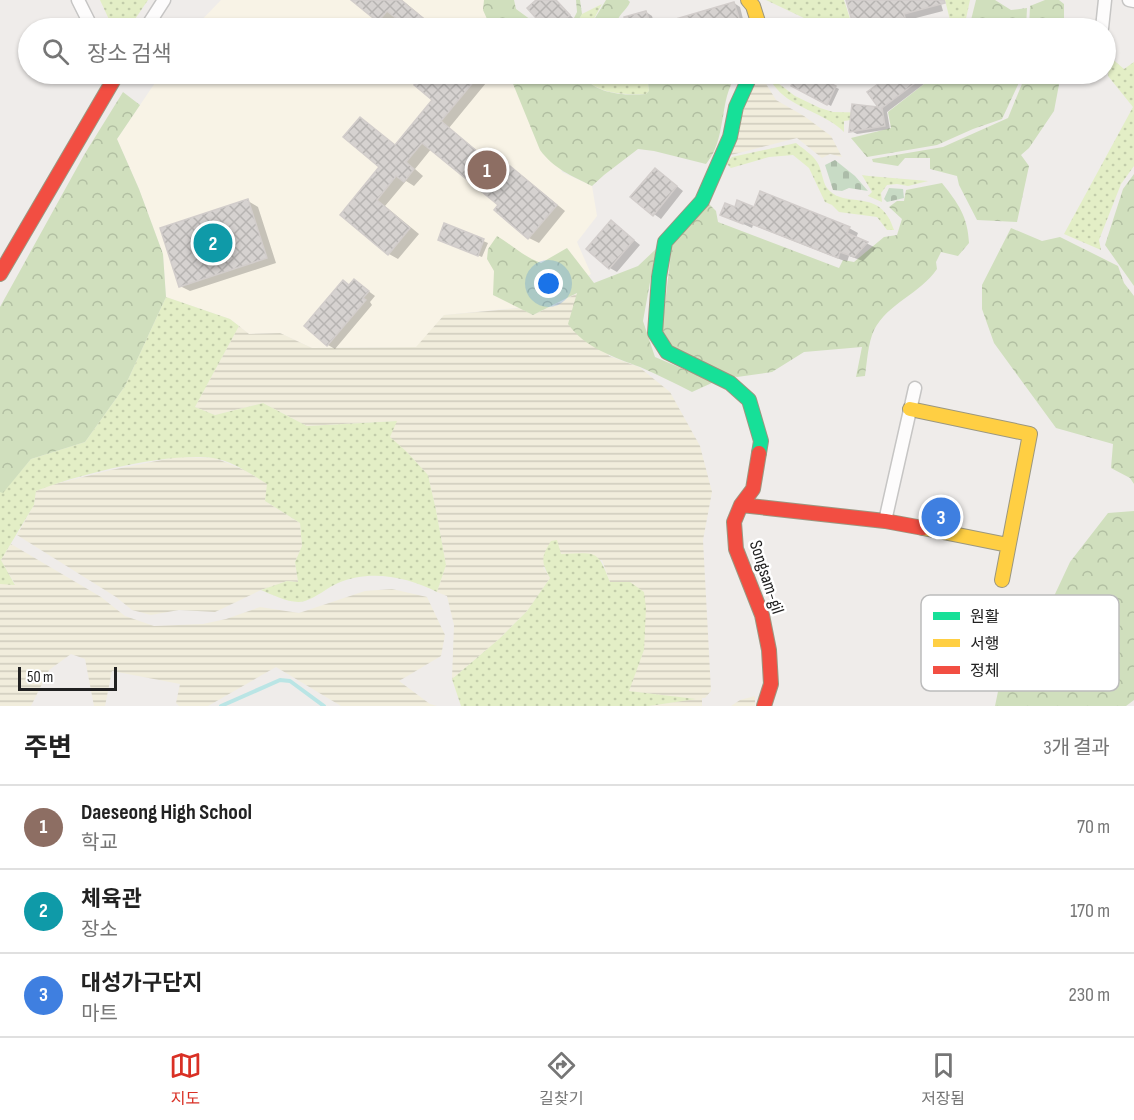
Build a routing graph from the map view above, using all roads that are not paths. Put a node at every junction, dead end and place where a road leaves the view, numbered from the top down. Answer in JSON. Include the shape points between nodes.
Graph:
{"nodes":[{"id":1,"x":78,"y":0,"type":"edge"},
{"id":2,"x":165,"y":0,"type":"edge"},
{"id":3,"x":748,"y":0,"type":"edge"},
{"id":4,"x":1105,"y":0,"type":"edge"},
{"id":5,"x":1129,"y":0,"type":"edge"},
{"id":6,"x":1134,"y":1,"type":"edge"},
{"id":7,"x":87,"y":18,"type":"edge"},
{"id":8,"x":153,"y":18,"type":"edge"},
{"id":9,"x":757,"y":18,"type":"edge"},
{"id":10,"x":1103,"y":18,"type":"edge"},
{"id":11,"x":110,"y":84,"type":"edge"},
{"id":12,"x":747,"y":84,"type":"edge"},
{"id":13,"x":0,"y":274,"type":"edge"},
{"id":14,"x":915,"y":388,"type":"dead end"},
{"id":15,"x":910,"y":410,"type":"junction"},
{"id":16,"x":741,"y":505,"type":"junction"},
{"id":17,"x":885,"y":521,"type":"junction"},
{"id":18,"x":1008,"y":545,"type":"junction"},
{"id":19,"x":1002,"y":580,"type":"dead end"},
{"id":20,"x":764,"y":706,"type":"edge"}],
"edges":[{"from":1,"to":7,"type":"street"},
{"from":2,"to":8,"type":"street"},
{"from":3,"to":9,"type":"street"},
{"from":4,"to":10,"type":"street"},
{"from":5,"to":6,"type":"street"},
{"from":11,"to":13,"type":"street"},
{"from":12,"to":16,"type":"street","name":"Songsam-gil","via":[[730,137],[702,201],[665,242],[658,277],[655,333],[667,352],[730,383],[749,400],[761,441],[753,489]]},
{"from":14,"to":15,"type":"street"},
{"from":15,"to":17,"type":"street"},
{"from":15,"to":18,"type":"street","via":[[1030,434]]},
{"from":16,"to":17,"type":"street"},
{"from":16,"to":20,"type":"street","name":"Songsam-gil","via":[[734,522],[736,549],[762,615],[769,650],[771,684]]},
{"from":17,"to":18,"type":"street"},
{"from":18,"to":19,"type":"street"}]}
